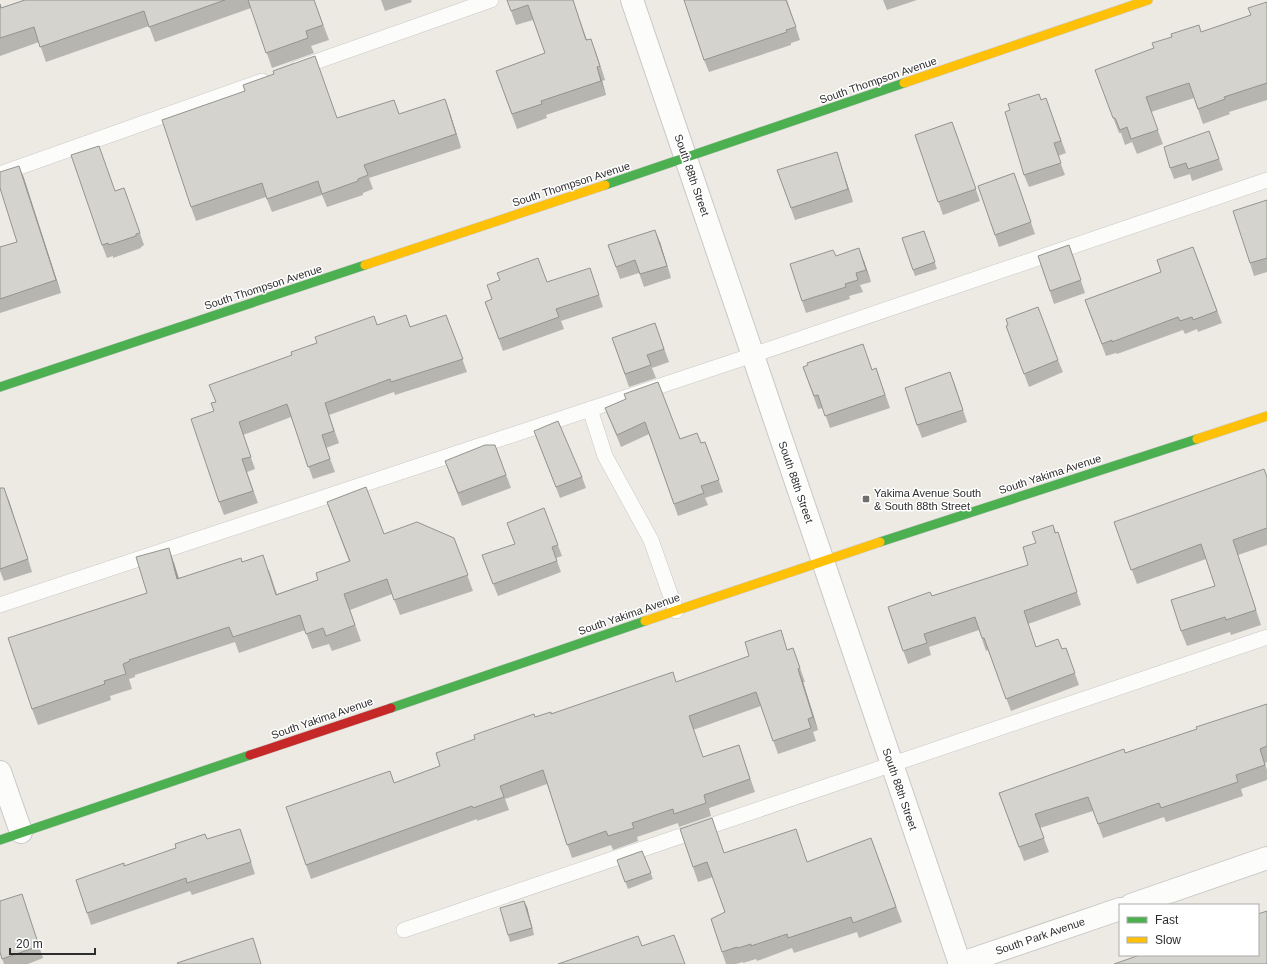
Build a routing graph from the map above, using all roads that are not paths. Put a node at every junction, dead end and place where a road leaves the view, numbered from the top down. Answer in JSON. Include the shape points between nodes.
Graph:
{"nodes":[{"id":1,"x":491,"y":0,"type":"edge"},
{"id":2,"x":632,"y":0,"type":"edge"},
{"id":3,"x":1148,"y":0,"type":"edge"},
{"id":4,"x":686,"y":158,"type":"junction"},
{"id":5,"x":0,"y":174,"type":"edge"},
{"id":6,"x":1267,"y":180,"type":"edge"},
{"id":7,"x":753,"y":355,"type":"junction"},
{"id":8,"x":0,"y":387,"type":"edge"},
{"id":9,"x":590,"y":409,"type":"junction"},
{"id":10,"x":1267,"y":416,"type":"edge"},
{"id":11,"x":823,"y":561,"type":"junction"},
{"id":12,"x":0,"y":606,"type":"edge"},
{"id":13,"x":676,"y":611,"type":"junction"},
{"id":14,"x":1267,"y":637,"type":"edge"},
{"id":15,"x":892,"y":766,"type":"junction"},
{"id":16,"x":0,"y":772,"type":"edge"},
{"id":17,"x":21,"y":832,"type":"junction"},
{"id":18,"x":0,"y":840,"type":"edge"},
{"id":19,"x":1267,"y":858,"type":"edge"},
{"id":20,"x":1134,"y":904,"type":"edge"},
{"id":21,"x":1119,"y":909,"type":"edge"},
{"id":22,"x":404,"y":930,"type":"dead end"},
{"id":23,"x":959,"y":964,"type":"edge"}],
"edges":[{"from":1,"to":5,"type":"lane"},
{"from":2,"to":4,"type":"street","name":"South 88th Street"},
{"from":3,"to":4,"type":"main road","name":"South Thompson Avenue"},
{"from":4,"to":7,"type":"street","name":"South 88th Street"},
{"from":4,"to":8,"type":"main road","name":"South Thompson Avenue"},
{"from":6,"to":7,"type":"lane"},
{"from":7,"to":9,"type":"lane"},
{"from":7,"to":11,"type":"street","name":"South 88th Street"},
{"from":9,"to":12,"type":"lane"},
{"from":9,"to":13,"type":"lane","via":[[605,456],[651,540]]},
{"from":10,"to":11,"type":"main road","name":"South Yakima Avenue"},
{"from":11,"to":13,"type":"main road","name":"South Yakima Avenue"},
{"from":11,"to":15,"type":"street","name":"South 88th Street"},
{"from":13,"to":17,"type":"main road","name":"South Yakima Avenue"},
{"from":14,"to":15,"type":"lane"},
{"from":15,"to":22,"type":"lane"},
{"from":15,"to":23,"type":"street","name":"South 88th Street"},
{"from":16,"to":17,"type":"street"},
{"from":17,"to":18,"type":"main road","name":"South Yakima Avenue"},
{"from":19,"to":20,"type":"street"},
{"from":21,"to":23,"type":"street","name":"South Park Avenue"}]}
